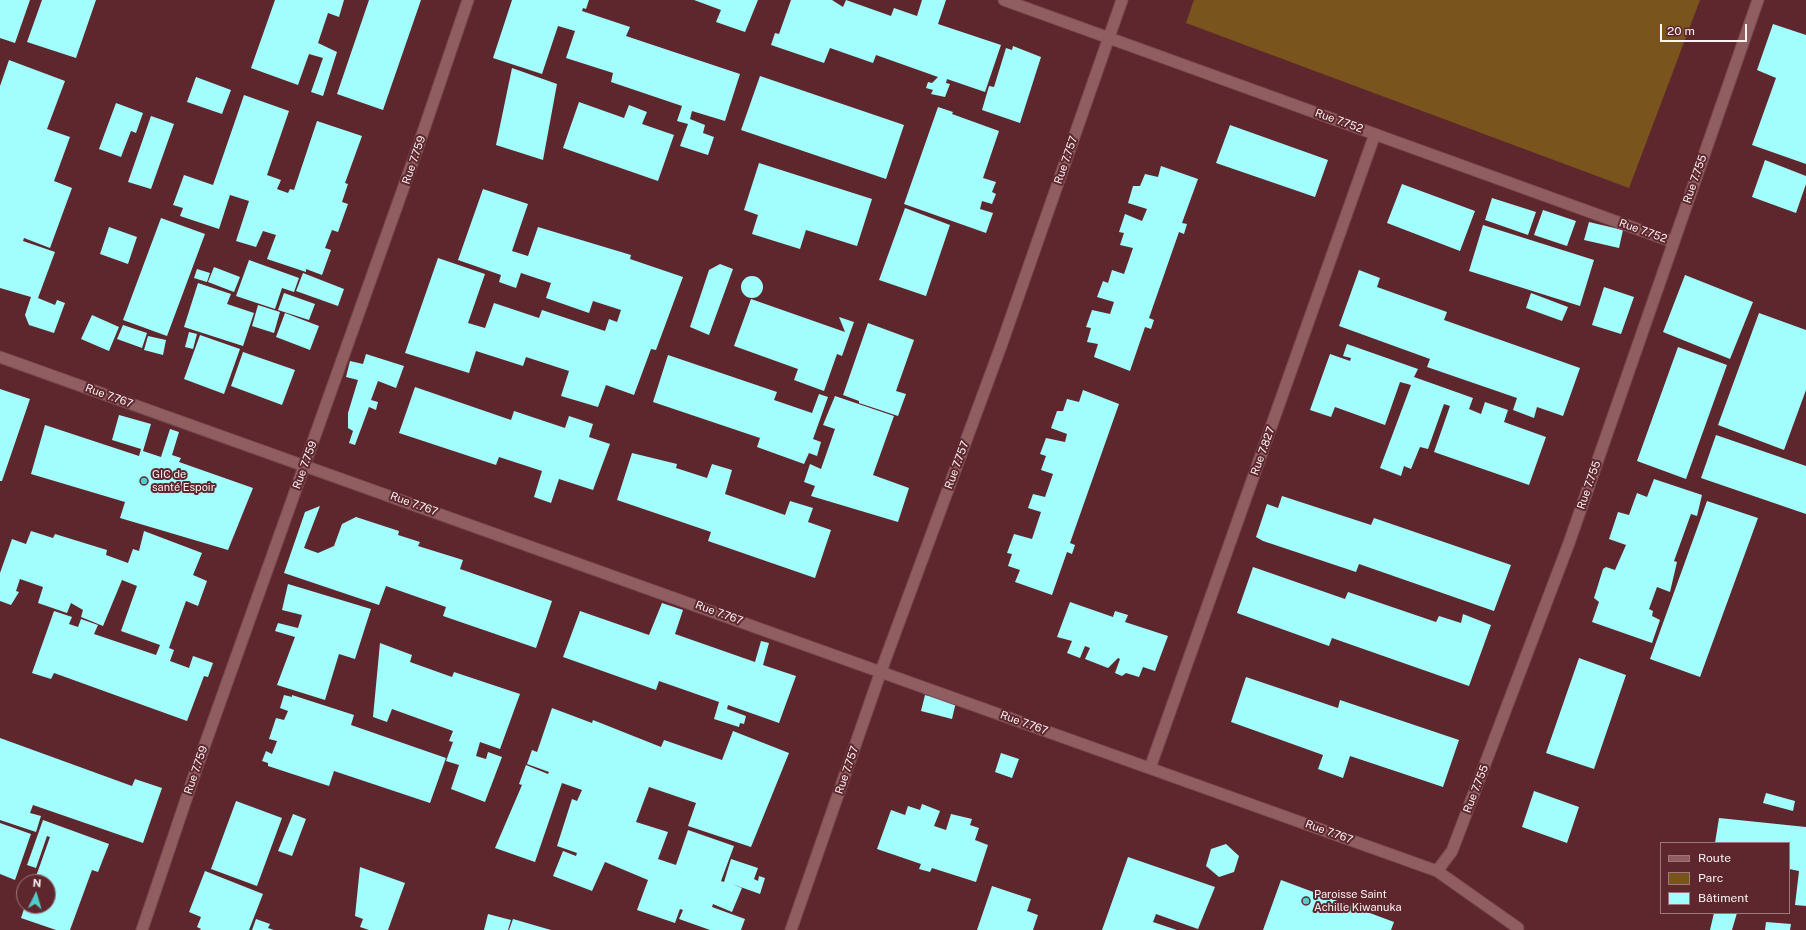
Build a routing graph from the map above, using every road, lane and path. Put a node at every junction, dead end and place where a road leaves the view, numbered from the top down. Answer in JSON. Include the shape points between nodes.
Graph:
{"nodes":[{"id":1,"x":468,"y":0,"type":"edge"},
{"id":2,"x":1004,"y":0,"type":"edge"},
{"id":3,"x":1122,"y":0,"type":"edge"},
{"id":4,"x":1758,"y":0,"type":"edge"},
{"id":5,"x":1108,"y":38,"type":"junction"},
{"id":6,"x":1375,"y":134,"type":"junction"},
{"id":7,"x":1674,"y":242,"type":"junction"},
{"id":8,"x":0,"y":357,"type":"edge"},
{"id":9,"x":305,"y":466,"type":"junction"},
{"id":10,"x":881,"y":672,"type":"junction"},
{"id":11,"x":1150,"y":768,"type":"junction"},
{"id":12,"x":1438,"y":871,"type":"junction"},
{"id":13,"x":1518,"y":928,"type":"dead end"},
{"id":14,"x":142,"y":930,"type":"edge"},
{"id":15,"x":791,"y":930,"type":"edge"}],
"edges":[{"from":1,"to":9,"type":"street","name":"Rue 7.759"},
{"from":2,"to":5,"type":"street","name":"Rue 7.752"},
{"from":3,"to":5,"type":"street","name":"Rue 7.757"},
{"from":4,"to":7,"type":"street","name":"Rue 7.755"},
{"from":5,"to":6,"type":"street","name":"Rue 7.752"},
{"from":5,"to":10,"type":"street","name":"Rue 7.757","via":[[1001,346]]},
{"from":6,"to":7,"type":"street","name":"Rue 7.752"},
{"from":6,"to":11,"type":"street","name":"Rue 7.827"},
{"from":7,"to":12,"type":"street","name":"Rue 7.755","via":[[1569,543],[1452,851]]},
{"from":8,"to":9,"type":"street","name":"Rue 7.767"},
{"from":9,"to":10,"type":"street","name":"Rue 7.767"},
{"from":9,"to":14,"type":"street","name":"Rue 7.759","via":[[198,764]]},
{"from":10,"to":11,"type":"street","name":"Rue 7.767"},
{"from":10,"to":15,"type":"street","name":"Rue 7.757"},
{"from":11,"to":12,"type":"street","name":"Rue 7.767"},
{"from":12,"to":13,"type":"street"}]}
